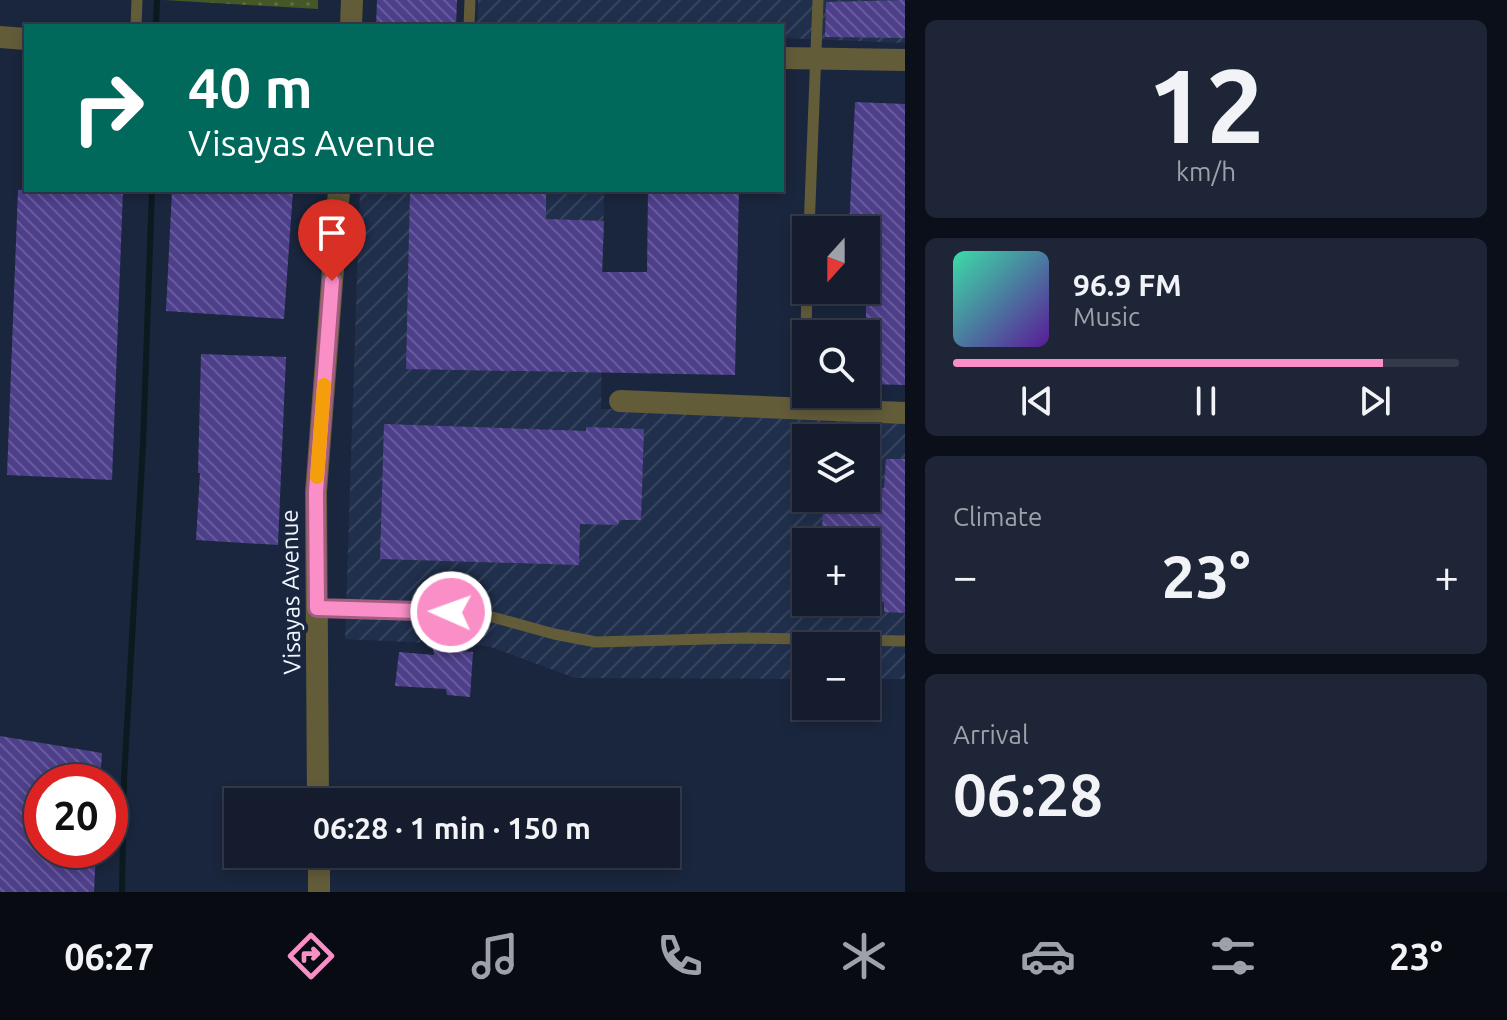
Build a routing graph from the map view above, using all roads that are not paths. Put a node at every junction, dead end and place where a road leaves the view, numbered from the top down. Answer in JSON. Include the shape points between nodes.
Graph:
{"nodes":[{"id":1,"x":137,"y":0,"type":"edge"},
{"id":2,"x":352,"y":0,"type":"edge"},
{"id":3,"x":470,"y":0,"type":"edge"},
{"id":4,"x":818,"y":0,"type":"edge"},
{"id":5,"x":136,"y":24,"type":"edge"},
{"id":6,"x":351,"y":24,"type":"edge"},
{"id":7,"x":469,"y":24,"type":"edge"},
{"id":8,"x":0,"y":37,"type":"edge"},
{"id":9,"x":24,"y":39,"type":"edge"},
{"id":10,"x":784,"y":58,"type":"edge"},
{"id":11,"x":815,"y":58,"type":"junction"},
{"id":12,"x":905,"y":60,"type":"edge"},
{"id":13,"x":339,"y":192,"type":"edge"},
{"id":14,"x":809,"y":216,"type":"edge"},
{"id":15,"x":620,"y":401,"type":"dead end"},
{"id":16,"x":792,"y":408,"type":"edge"},
{"id":17,"x":804,"y":408,"type":"edge"},
{"id":18,"x":905,"y":413,"type":"edge"},
{"id":19,"x":317,"y":608,"type":"junction"},
{"id":20,"x":905,"y":641,"type":"edge"},
{"id":21,"x":318,"y":788,"type":"edge"},
{"id":22,"x":319,"y":868,"type":"edge"},
{"id":23,"x":319,"y":892,"type":"edge"}],
"edges":[{"from":1,"to":5,"type":"lane"},
{"from":2,"to":6,"type":"street"},
{"from":3,"to":7,"type":"lane"},
{"from":4,"to":11,"type":"lane"},
{"from":8,"to":9,"type":"street"},
{"from":10,"to":11,"type":"street"},
{"from":11,"to":12,"type":"street"},
{"from":11,"to":14,"type":"lane"},
{"from":13,"to":19,"type":"street","name":"Visayas Avenue","via":[[316,492]]},
{"from":15,"to":16,"type":"street"},
{"from":17,"to":18,"type":"street"},
{"from":19,"to":20,"type":"lane","via":[[478,613],[596,642]]},
{"from":19,"to":21,"type":"street","name":"Visayas Avenue"},
{"from":22,"to":23,"type":"street"}]}
